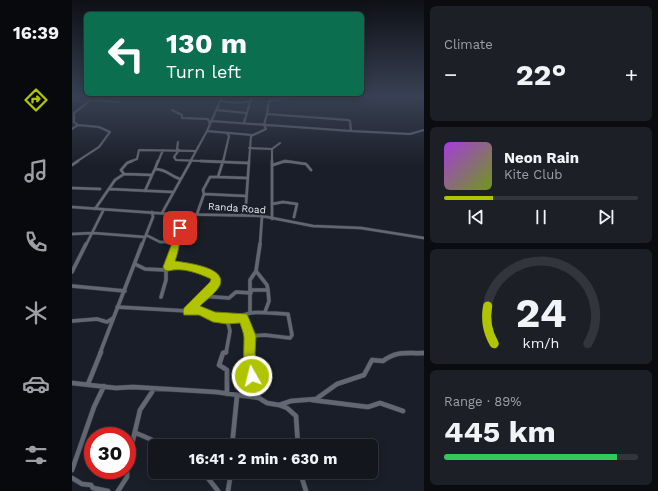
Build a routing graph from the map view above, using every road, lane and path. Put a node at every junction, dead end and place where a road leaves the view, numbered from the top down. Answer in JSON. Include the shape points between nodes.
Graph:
{"nodes":[{"id":1,"x":74,"y":120,"type":"edge"},
{"id":2,"x":208,"y":120,"type":"edge"},
{"id":3,"x":211,"y":120,"type":"edge"},
{"id":4,"x":245,"y":120,"type":"edge"},
{"id":5,"x":265,"y":120,"type":"edge"},
{"id":6,"x":347,"y":120,"type":"edge"},
{"id":7,"x":210,"y":123,"type":"junction"},
{"id":8,"x":244,"y":123,"type":"junction"},
{"id":9,"x":78,"y":125,"type":"junction"},
{"id":10,"x":264,"y":125,"type":"junction"},
{"id":11,"x":72,"y":129,"type":"edge"},
{"id":12,"x":351,"y":130,"type":"junction"},
{"id":13,"x":424,"y":130,"type":"edge"},
{"id":14,"x":207,"y":131,"type":"junction"},
{"id":15,"x":227,"y":133,"type":"junction"},
{"id":16,"x":252,"y":134,"type":"junction"},
{"id":17,"x":178,"y":142,"type":"dead end"},
{"id":18,"x":280,"y":143,"type":"dead end"},
{"id":19,"x":249,"y":148,"type":"junction"},
{"id":20,"x":272,"y":149,"type":"junction"},
{"id":21,"x":163,"y":150,"type":"junction"},
{"id":22,"x":179,"y":150,"type":"junction"},
{"id":23,"x":196,"y":151,"type":"junction"},
{"id":24,"x":190,"y":161,"type":"junction"},
{"id":25,"x":223,"y":162,"type":"junction"},
{"id":26,"x":248,"y":163,"type":"junction"},
{"id":27,"x":72,"y":165,"type":"edge"},
{"id":28,"x":273,"y":165,"type":"junction"},
{"id":29,"x":155,"y":170,"type":"junction"},
{"id":30,"x":311,"y":170,"type":"dead end"},
{"id":31,"x":124,"y":174,"type":"junction"},
{"id":32,"x":152,"y":175,"type":"junction"},
{"id":33,"x":218,"y":178,"type":"junction"},
{"id":34,"x":247,"y":178,"type":"junction"},
{"id":35,"x":180,"y":179,"type":"junction"},
{"id":36,"x":72,"y":188,"type":"edge"},
{"id":37,"x":100,"y":189,"type":"dead end"},
{"id":38,"x":110,"y":189,"type":"junction"},
{"id":39,"x":146,"y":191,"type":"junction"},
{"id":40,"x":173,"y":192,"type":"junction"},
{"id":41,"x":204,"y":194,"type":"junction"},
{"id":42,"x":246,"y":196,"type":"junction"},
{"id":43,"x":272,"y":204,"type":"junction"},
{"id":44,"x":72,"y":207,"type":"edge"},
{"id":45,"x":95,"y":209,"type":"junction"},
{"id":46,"x":104,"y":209,"type":"junction"},
{"id":47,"x":152,"y":212,"type":"junction"},
{"id":48,"x":162,"y":213,"type":"junction"},
{"id":49,"x":182,"y":214,"type":"junction"},
{"id":50,"x":197,"y":214,"type":"junction"},
{"id":51,"x":242,"y":215,"type":"junction"},
{"id":52,"x":262,"y":216,"type":"junction"},
{"id":53,"x":294,"y":217,"type":"dead end"},
{"id":54,"x":272,"y":219,"type":"junction"},
{"id":55,"x":93,"y":233,"type":"junction"},
{"id":56,"x":177,"y":233,"type":"junction"},
{"id":57,"x":72,"y":234,"type":"edge"},
{"id":58,"x":145,"y":236,"type":"junction"},
{"id":59,"x":194,"y":237,"type":"dead end"},
{"id":60,"x":424,"y":238,"type":"edge"},
{"id":61,"x":176,"y":242,"type":"junction"},
{"id":62,"x":135,"y":264,"type":"junction"},
{"id":63,"x":167,"y":269,"type":"junction"},
{"id":64,"x":256,"y":271,"type":"junction"},
{"id":65,"x":72,"y":272,"type":"edge"},
{"id":66,"x":72,"y":286,"type":"edge"},
{"id":67,"x":268,"y":290,"type":"junction"},
{"id":68,"x":125,"y":291,"type":"junction"},
{"id":69,"x":251,"y":291,"type":"junction"},
{"id":70,"x":201,"y":296,"type":"junction"},
{"id":71,"x":161,"y":297,"type":"dead end"},
{"id":72,"x":118,"y":307,"type":"junction"},
{"id":73,"x":188,"y":311,"type":"junction"},
{"id":74,"x":265,"y":312,"type":"junction"},
{"id":75,"x":250,"y":313,"type":"junction"},
{"id":76,"x":243,"y":317,"type":"junction"},
{"id":77,"x":113,"y":318,"type":"junction"},
{"id":78,"x":227,"y":319,"type":"junction"},
{"id":79,"x":72,"y":321,"type":"edge"},
{"id":80,"x":250,"y":336,"type":"junction"},
{"id":81,"x":424,"y":353,"type":"edge"},
{"id":82,"x":72,"y":382,"type":"edge"},
{"id":83,"x":88,"y":384,"type":"junction"},
{"id":84,"x":104,"y":386,"type":"junction"},
{"id":85,"x":152,"y":389,"type":"junction"},
{"id":86,"x":227,"y":394,"type":"junction"},
{"id":87,"x":237,"y":396,"type":"junction"},
{"id":88,"x":260,"y":398,"type":"junction"},
{"id":89,"x":312,"y":400,"type":"junction"},
{"id":90,"x":279,"y":405,"type":"junction"},
{"id":91,"x":403,"y":411,"type":"dead end"},
{"id":92,"x":136,"y":433,"type":"joint"},
{"id":93,"x":150,"y":439,"type":"edge"},
{"id":94,"x":233,"y":439,"type":"edge"},
{"id":95,"x":298,"y":439,"type":"edge"},
{"id":96,"x":72,"y":470,"type":"edge"},
{"id":97,"x":72,"y":478,"type":"edge"},
{"id":98,"x":126,"y":479,"type":"edge"},
{"id":99,"x":209,"y":479,"type":"edge"},
{"id":100,"x":230,"y":479,"type":"edge"},
{"id":101,"x":302,"y":479,"type":"edge"},
{"id":102,"x":108,"y":491,"type":"edge"},
{"id":103,"x":118,"y":491,"type":"edge"},
{"id":104,"x":218,"y":491,"type":"edge"},
{"id":105,"x":228,"y":491,"type":"edge"},
{"id":106,"x":306,"y":491,"type":"edge"}],
"edges":[{"from":1,"to":9,"type":"street"},
{"from":2,"to":7,"type":"street"},
{"from":3,"to":7,"type":"street"},
{"from":4,"to":8,"type":"street"},
{"from":5,"to":10,"type":"street"},
{"from":6,"to":12,"type":"street","via":[[350,121]]},
{"from":7,"to":8,"type":"street"},
{"from":7,"to":14,"type":"street"},
{"from":8,"to":10,"type":"street"},
{"from":9,"to":11,"type":"street"},
{"from":9,"to":27,"type":"street","via":[[99,127],[110,132],[92,152]]},
{"from":10,"to":12,"type":"street"},
{"from":10,"to":16,"type":"street","via":[[265,130]]},
{"from":12,"to":13,"type":"street","via":[[410,134]]},
{"from":14,"to":15,"type":"street"},
{"from":14,"to":23,"type":"street"},
{"from":15,"to":16,"type":"street"},
{"from":15,"to":25,"type":"street","via":[[229,136]]},
{"from":16,"to":19,"type":"street"},
{"from":17,"to":22,"type":"street"},
{"from":18,"to":20,"type":"street"},
{"from":19,"to":20,"type":"street"},
{"from":19,"to":26,"type":"street"},
{"from":20,"to":28,"type":"street"},
{"from":21,"to":22,"type":"street"},
{"from":21,"to":29,"type":"street"},
{"from":21,"to":31,"type":"street","via":[[139,150],[137,159],[128,162],[122,169]]},
{"from":22,"to":23,"type":"street"},
{"from":22,"to":24,"type":"street","via":[[174,157],[176,160]]},
{"from":23,"to":24,"type":"street"},
{"from":24,"to":25,"type":"street"},
{"from":24,"to":35,"type":"street"},
{"from":25,"to":26,"type":"street"},
{"from":25,"to":33,"type":"street"},
{"from":26,"to":34,"type":"street"},
{"from":28,"to":30,"type":"street","via":[[287,161],[308,164]]},
{"from":28,"to":43,"type":"street"},
{"from":29,"to":32,"type":"street"},
{"from":29,"to":35,"type":"street","via":[[166,170]]},
{"from":31,"to":32,"type":"street"},
{"from":31,"to":38,"type":"street","via":[[116,178]]},
{"from":32,"to":39,"type":"street"},
{"from":33,"to":34,"type":"street"},
{"from":33,"to":41,"type":"street","via":[[210,177],[203,187]]},
{"from":34,"to":42,"type":"street"},
{"from":35,"to":40,"type":"street"},
{"from":36,"to":37,"type":"street"},
{"from":38,"to":39,"type":"street"},
{"from":38,"to":45,"type":"street"},
{"from":39,"to":40,"type":"street"},
{"from":40,"to":48,"type":"street"},
{"from":41,"to":42,"type":"street"},
{"from":41,"to":50,"type":"street"},
{"from":42,"to":51,"type":"street"},
{"from":43,"to":53,"type":"street","via":[[297,204]]},
{"from":43,"to":54,"type":"street"},
{"from":44,"to":45,"type":"street","name":"Randa Road"},
{"from":45,"to":46,"type":"street","name":"Randa Road"},
{"from":46,"to":47,"type":"street","name":"Randa Road"},
{"from":46,"to":55,"type":"street"},
{"from":47,"to":48,"type":"street","name":"Randa Road"},
{"from":47,"to":58,"type":"street","via":[[153,217]]},
{"from":48,"to":49,"type":"street","name":"Randa Road"},
{"from":49,"to":50,"type":"street","name":"Randa Road"},
{"from":49,"to":56,"type":"street"},
{"from":50,"to":51,"type":"street","name":"Randa Road"},
{"from":51,"to":52,"type":"street","name":"Randa Road"},
{"from":52,"to":54,"type":"street","name":"Randa Road"},
{"from":52,"to":64,"type":"street","via":[[261,248]]},
{"from":54,"to":60,"type":"street","name":"Randa Road","via":[[313,226],[361,228]]},
{"from":55,"to":57,"type":"street"},
{"from":55,"to":58,"type":"street"},
{"from":55,"to":65,"type":"street"},
{"from":56,"to":59,"type":"street"},
{"from":56,"to":61,"type":"street"},
{"from":58,"to":61,"type":"street","via":[[152,240]]},
{"from":58,"to":62,"type":"street"},
{"from":61,"to":63,"type":"street"},
{"from":62,"to":63,"type":"street","via":[[143,269]]},
{"from":62,"to":68,"type":"street"},
{"from":63,"to":70,"type":"street","via":[[171,264],[200,269],[216,277],[215,284]]},
{"from":63,"to":71,"type":"street"},
{"from":64,"to":67,"type":"street"},
{"from":64,"to":69,"type":"street","via":[[250,280]]},
{"from":66,"to":68,"type":"street"},
{"from":67,"to":69,"type":"street"},
{"from":67,"to":74,"type":"street","via":[[269,301]]},
{"from":68,"to":72,"type":"street"},
{"from":69,"to":70,"type":"street","via":[[236,292],[229,298]]},
{"from":69,"to":75,"type":"street"},
{"from":70,"to":73,"type":"street"},
{"from":72,"to":73,"type":"street"},
{"from":72,"to":77,"type":"street"},
{"from":73,"to":78,"type":"street","via":[[199,310],[213,317]]},
{"from":74,"to":75,"type":"street"},
{"from":74,"to":80,"type":"street","via":[[288,314],[292,335],[290,338]]},
{"from":75,"to":76,"type":"street"},
{"from":76,"to":78,"type":"street"},
{"from":76,"to":80,"type":"street"},
{"from":77,"to":79,"type":"street","via":[[107,322],[97,319]]},
{"from":77,"to":83,"type":"street"},
{"from":78,"to":86,"type":"street","via":[[230,326],[228,343],[219,365],[227,370]]},
{"from":80,"to":88,"type":"street","via":[[250,366]]},
{"from":81,"to":89,"type":"street","via":[[394,354],[386,361],[372,360],[364,375],[338,384]]},
{"from":82,"to":83,"type":"street"},
{"from":83,"to":84,"type":"street"},
{"from":84,"to":85,"type":"street"},
{"from":84,"to":96,"type":"street","via":[[94,406]]},
{"from":85,"to":86,"type":"street"},
{"from":85,"to":92,"type":"street","via":[[140,410]]},
{"from":86,"to":87,"type":"street"},
{"from":87,"to":88,"type":"street"},
{"from":87,"to":94,"type":"street"},
{"from":88,"to":90,"type":"street","via":[[267,403]]},
{"from":89,"to":90,"type":"street","via":[[291,401]]},
{"from":89,"to":91,"type":"street","via":[[368,407],[380,403]]},
{"from":90,"to":95,"type":"street","via":[[296,414]]},
{"from":92,"to":93,"type":"street"},
{"from":97,"to":102,"type":"street","via":[[82,484]]},
{"from":98,"to":103,"type":"street"},
{"from":99,"to":104,"type":"street"},
{"from":100,"to":105,"type":"street"},
{"from":101,"to":106,"type":"street"}]}
